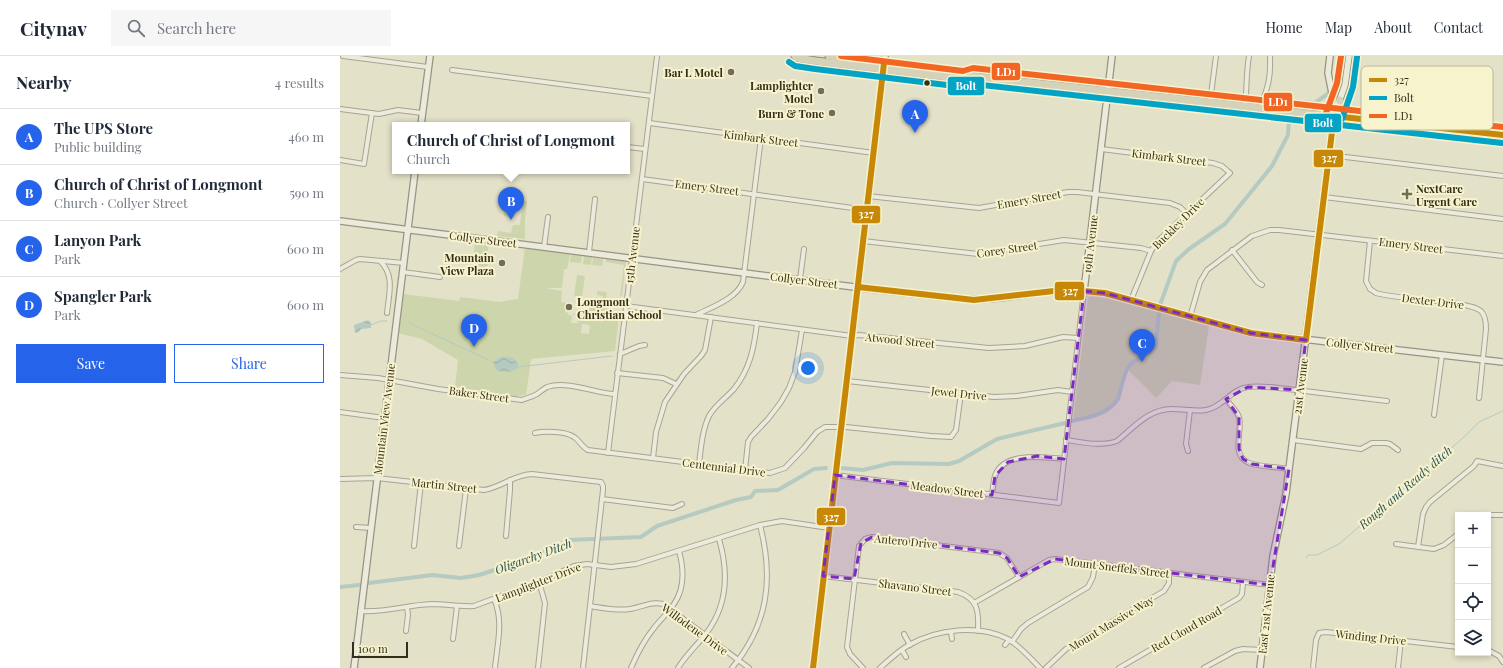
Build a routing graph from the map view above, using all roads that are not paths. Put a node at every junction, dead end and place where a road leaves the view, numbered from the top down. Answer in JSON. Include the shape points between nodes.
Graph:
{"nodes":[{"id":1,"x":343,"y":56,"type":"edge"},
{"id":2,"x":430,"y":56,"type":"edge"},
{"id":3,"x":658,"y":56,"type":"edge"},
{"id":4,"x":795,"y":56,"type":"edge"},
{"id":5,"x":829,"y":56,"type":"edge"},
{"id":6,"x":1112,"y":56,"type":"edge"},
{"id":7,"x":1216,"y":56,"type":"edge"},
{"id":8,"x":1249,"y":56,"type":"edge"},
{"id":9,"x":1270,"y":56,"type":"edge"},
{"id":10,"x":1330,"y":56,"type":"edge"},
{"id":11,"x":1349,"y":56,"type":"edge"},
{"id":12,"x":884,"y":63,"type":"edge"},
{"id":13,"x":428,"y":67,"type":"junction"},
{"id":14,"x":452,"y":70,"type":"dead end"},
{"id":15,"x":1108,"y":91,"type":"junction"},
{"id":16,"x":652,"y":96,"type":"junction"},
{"id":17,"x":1335,"y":98,"type":"junction"},
{"id":18,"x":1210,"y":102,"type":"junction"},
{"id":19,"x":1245,"y":106,"type":"junction"},
{"id":20,"x":1260,"y":108,"type":"junction"},
{"id":21,"x":340,"y":109,"type":"edge"},
{"id":22,"x":372,"y":113,"type":"junction"},
{"id":23,"x":422,"y":113,"type":"junction"},
{"id":24,"x":1322,"y":115,"type":"junction"},
{"id":25,"x":1334,"y":116,"type":"junction"},
{"id":26,"x":1349,"y":118,"type":"junction"},
{"id":27,"x":1361,"y":119,"type":"edge"},
{"id":28,"x":421,"y":122,"type":"edge"},
{"id":29,"x":649,"y":123,"type":"junction"},
{"id":30,"x":1458,"y":130,"type":"edge"},
{"id":31,"x":1503,"y":135,"type":"edge"},
{"id":32,"x":761,"y":138,"type":"junction"},
{"id":33,"x":630,"y":148,"type":"edge"},
{"id":34,"x":1101,"y":149,"type":"junction"},
{"id":35,"x":645,"y":150,"type":"junction"},
{"id":36,"x":874,"y":153,"type":"junction"},
{"id":37,"x":1329,"y":155,"type":"junction"},
{"id":38,"x":340,"y":160,"type":"edge"},
{"id":39,"x":415,"y":174,"type":"edge"},
{"id":40,"x":1227,"y":176,"type":"joint"},
{"id":41,"x":1503,"y":176,"type":"edge"},
{"id":42,"x":642,"y":179,"type":"junction"},
{"id":43,"x":754,"y":193,"type":"junction"},
{"id":44,"x":1096,"y":194,"type":"junction"},
{"id":45,"x":868,"y":196,"type":"junction"},
{"id":46,"x":1324,"y":197,"type":"junction"},
{"id":47,"x":595,"y":199,"type":"dead end"},
{"id":48,"x":867,"y":210,"type":"junction"},
{"id":49,"x":1186,"y":213,"type":"junction"},
{"id":50,"x":548,"y":216,"type":"dead end"},
{"id":51,"x":1503,"y":219,"type":"edge"},
{"id":52,"x":340,"y":221,"type":"edge"},
{"id":53,"x":408,"y":229,"type":"junction"},
{"id":54,"x":1319,"y":235,"type":"junction"},
{"id":55,"x":1370,"y":240,"type":"junction"},
{"id":56,"x":863,"y":241,"type":"junction"},
{"id":57,"x":1090,"y":242,"type":"junction"},
{"id":58,"x":544,"y":247,"type":"junction"},
{"id":59,"x":804,"y":249,"type":"dead end"},
{"id":60,"x":1232,"y":250,"type":"junction"},
{"id":61,"x":1151,"y":251,"type":"junction"},
{"id":62,"x":589,"y":252,"type":"junction"},
{"id":63,"x":1503,"y":256,"type":"edge"},
{"id":64,"x":632,"y":258,"type":"junction"},
{"id":65,"x":379,"y":260,"type":"junction"},
{"id":66,"x":404,"y":263,"type":"junction"},
{"id":67,"x":340,"y":269,"type":"edge"},
{"id":68,"x":403,"y":272,"type":"junction"},
{"id":69,"x":744,"y":273,"type":"junction"},
{"id":70,"x":440,"y":277,"type":"dead end"},
{"id":71,"x":800,"y":279,"type":"junction"},
{"id":72,"x":1262,"y":285,"type":"dead end"},
{"id":73,"x":858,"y":287,"type":"junction"},
{"id":74,"x":1084,"y":291,"type":"junction"},
{"id":75,"x":1132,"y":300,"type":"junction"},
{"id":76,"x":626,"y":306,"type":"junction"},
{"id":77,"x":387,"y":313,"type":"dead end"},
{"id":78,"x":696,"y":316,"type":"junction"},
{"id":79,"x":711,"y":317,"type":"junction"},
{"id":80,"x":1190,"y":317,"type":"junction"},
{"id":81,"x":757,"y":323,"type":"junction"},
{"id":82,"x":802,"y":330,"type":"junction"},
{"id":83,"x":852,"y":336,"type":"junction"},
{"id":84,"x":1078,"y":338,"type":"junction"},
{"id":85,"x":1306,"y":340,"type":"junction"},
{"id":86,"x":645,"y":345,"type":"dead end"},
{"id":87,"x":620,"y":354,"type":"junction"},
{"id":88,"x":1442,"y":355,"type":"junction"},
{"id":89,"x":1483,"y":359,"type":"junction"},
{"id":90,"x":1503,"y":362,"type":"edge"},
{"id":91,"x":617,"y":373,"type":"junction"},
{"id":92,"x":340,"y":375,"type":"edge"},
{"id":93,"x":389,"y":381,"type":"junction"},
{"id":94,"x":847,"y":381,"type":"junction"},
{"id":95,"x":676,"y":384,"type":"junction"},
{"id":96,"x":1299,"y":390,"type":"junction"},
{"id":97,"x":1072,"y":392,"type":"junction"},
{"id":98,"x":961,"y":393,"type":"junction"},
{"id":99,"x":614,"y":394,"type":"junction"},
{"id":100,"x":1479,"y":398,"type":"dead end"},
{"id":101,"x":1226,"y":399,"type":"junction"},
{"id":102,"x":1387,"y":401,"type":"dead end"},
{"id":103,"x":1190,"y":410,"type":"junction"},
{"id":104,"x":340,"y":412,"type":"edge"},
{"id":105,"x":1434,"y":415,"type":"dead end"},
{"id":106,"x":384,"y":418,"type":"junction"},
{"id":107,"x":841,"y":427,"type":"junction"},
{"id":108,"x":535,"y":433,"type":"dead end"},
{"id":109,"x":1066,"y":440,"type":"junction"},
{"id":110,"x":1293,"y":440,"type":"junction"},
{"id":111,"x":1398,"y":450,"type":"dead end"},
{"id":112,"x":1188,"y":451,"type":"dead end"},
{"id":113,"x":608,"y":453,"type":"junction"},
{"id":114,"x":653,"y":458,"type":"junction"},
{"id":115,"x":1064,"y":459,"type":"junction"},
{"id":116,"x":699,"y":464,"type":"junction"},
{"id":117,"x":1503,"y":466,"type":"edge"},
{"id":118,"x":1289,"y":469,"type":"junction"},
{"id":119,"x":745,"y":470,"type":"junction"},
{"id":120,"x":835,"y":475,"type":"junction"},
{"id":121,"x":377,"y":478,"type":"junction"},
{"id":122,"x":340,"y":479,"type":"edge"},
{"id":123,"x":510,"y":480,"type":"junction"},
{"id":124,"x":421,"y":483,"type":"junction"},
{"id":125,"x":466,"y":489,"type":"junction"},
{"id":126,"x":992,"y":495,"type":"junction"},
{"id":127,"x":602,"y":499,"type":"junction"},
{"id":128,"x":1059,"y":503,"type":"joint"},
{"id":129,"x":682,"y":504,"type":"dead end"},
{"id":130,"x":1491,"y":515,"type":"edge"},
{"id":131,"x":1503,"y":515,"type":"edge"},
{"id":132,"x":760,"y":526,"type":"junction"},
{"id":133,"x":356,"y":527,"type":"dead end"},
{"id":134,"x":371,"y":528,"type":"junction"},
{"id":135,"x":829,"y":528,"type":"junction"},
{"id":136,"x":506,"y":536,"type":"dead end"},
{"id":137,"x":1455,"y":536,"type":"edge"},
{"id":138,"x":719,"y":539,"type":"junction"},
{"id":139,"x":1396,"y":544,"type":"dead end"},
{"id":140,"x":414,"y":546,"type":"dead end"},
{"id":141,"x":459,"y":546,"type":"dead end"},
{"id":142,"x":1418,"y":547,"type":"junction"},
{"id":143,"x":679,"y":551,"type":"junction"},
{"id":144,"x":1273,"y":559,"type":"joint"},
{"id":145,"x":594,"y":564,"type":"junction"},
{"id":146,"x":1095,"y":564,"type":"junction"},
{"id":147,"x":1170,"y":573,"type":"junction"},
{"id":148,"x":823,"y":576,"type":"junction"},
{"id":149,"x":1019,"y":577,"type":"junction"},
{"id":150,"x":854,"y":579,"type":"junction"},
{"id":151,"x":539,"y":582,"type":"junction"},
{"id":152,"x":1243,"y":583,"type":"junction"},
{"id":153,"x":1270,"y":585,"type":"junction"},
{"id":154,"x":494,"y":599,"type":"junction"},
{"id":155,"x":974,"y":603,"type":"junction"},
{"id":156,"x":457,"y":606,"type":"junction"},
{"id":157,"x":590,"y":606,"type":"junction"},
{"id":158,"x":407,"y":607,"type":"junction"},
{"id":159,"x":670,"y":608,"type":"junction"},
{"id":160,"x":360,"y":611,"type":"junction"},
{"id":161,"x":850,"y":623,"type":"junction"},
{"id":162,"x":855,"y":623,"type":"dead end"},
{"id":163,"x":978,"y":630,"type":"junction"},
{"id":164,"x":406,"y":631,"type":"dead end"},
{"id":165,"x":951,"y":632,"type":"junction"},
{"id":166,"x":705,"y":634,"type":"junction"},
{"id":167,"x":904,"y":634,"type":"dead end"},
{"id":168,"x":952,"y":638,"type":"dead end"},
{"id":169,"x":453,"y":639,"type":"dead end"},
{"id":170,"x":1401,"y":640,"type":"junction"},
{"id":171,"x":1011,"y":641,"type":"junction"},
{"id":172,"x":910,"y":645,"type":"junction"},
{"id":173,"x":1005,"y":645,"type":"dead end"},
{"id":174,"x":1455,"y":647,"type":"edge"},
{"id":175,"x":902,"y":650,"type":"junction"},
{"id":176,"x":1262,"y":650,"type":"junction"},
{"id":177,"x":1491,"y":652,"type":"edge"},
{"id":178,"x":906,"y":657,"type":"dead end"},
{"id":179,"x":738,"y":660,"type":"junction"},
{"id":180,"x":1503,"y":662,"type":"edge"},
{"id":181,"x":354,"y":668,"type":"edge"},
{"id":182,"x":495,"y":668,"type":"edge"},
{"id":183,"x":538,"y":668,"type":"edge"},
{"id":184,"x":583,"y":668,"type":"edge"},
{"id":185,"x":631,"y":668,"type":"edge"},
{"id":186,"x":678,"y":668,"type":"edge"},
{"id":187,"x":732,"y":668,"type":"edge"},
{"id":188,"x":750,"y":668,"type":"edge"},
{"id":189,"x":812,"y":668,"type":"edge"},
{"id":190,"x":863,"y":668,"type":"edge"},
{"id":191,"x":880,"y":668,"type":"edge"},
{"id":192,"x":1040,"y":668,"type":"edge"},
{"id":193,"x":1046,"y":668,"type":"edge"},
{"id":194,"x":1119,"y":668,"type":"edge"},
{"id":195,"x":1204,"y":668,"type":"edge"},
{"id":196,"x":1260,"y":668,"type":"edge"},
{"id":197,"x":1313,"y":668,"type":"edge"},
{"id":198,"x":1398,"y":668,"type":"edge"}],
"edges":[{"from":1,"to":13,"type":"street"},
{"from":2,"to":13,"type":"street"},
{"from":3,"to":16,"type":"street","name":"15th Avenue"},
{"from":4,"to":12,"type":"highway"},
{"from":5,"to":12,"type":"highway"},
{"from":6,"to":15,"type":"street","name":"19th Avenue"},
{"from":7,"to":18,"type":"street"},
{"from":8,"to":19,"type":"street"},
{"from":9,"to":20,"type":"street","via":[[1271,75]]},
{"from":10,"to":17,"type":"street","via":[[1328,73]]},
{"from":11,"to":17,"type":"street","name":"21st Avenue","via":[[1347,75]]},
{"from":12,"to":15,"type":"highway"},
{"from":12,"to":36,"type":"street"},
{"from":13,"to":23,"type":"street"},
{"from":14,"to":16,"type":"street"},
{"from":15,"to":18,"type":"highway"},
{"from":15,"to":34,"type":"street","name":"19th Avenue"},
{"from":16,"to":29,"type":"street","name":"15th Avenue"},
{"from":17,"to":24,"type":"highway"},
{"from":17,"to":25,"type":"street","name":"21st Avenue"},
{"from":17,"to":26,"type":"highway"},
{"from":18,"to":19,"type":"highway"},
{"from":19,"to":20,"type":"highway"},
{"from":20,"to":24,"type":"highway"},
{"from":21,"to":22,"type":"street"},
{"from":22,"to":23,"type":"street","via":[[398,110]]},
{"from":22,"to":38,"type":"street","via":[[364,164]]},
{"from":23,"to":28,"type":"street"},
{"from":24,"to":25,"type":"highway"},
{"from":25,"to":26,"type":"highway"},
{"from":25,"to":37,"type":"street","name":"21st Avenue"},
{"from":26,"to":27,"type":"highway"},
{"from":29,"to":32,"type":"street","name":"Kimbark Street"},
{"from":29,"to":35,"type":"street","name":"15th Avenue"},
{"from":30,"to":31,"type":"highway"},
{"from":32,"to":36,"type":"street","name":"Kimbark Street"},
{"from":32,"to":43,"type":"street"},
{"from":33,"to":35,"type":"street"},
{"from":34,"to":40,"type":"street","name":"Kimbark Street","via":[[1213,162],[1230,173]]},
{"from":34,"to":44,"type":"street","name":"19th Avenue"},
{"from":35,"to":42,"type":"street","name":"15th Avenue"},
{"from":36,"to":45,"type":"street"},
{"from":37,"to":41,"type":"street"},
{"from":37,"to":46,"type":"street","name":"21st Avenue"},
{"from":39,"to":53,"type":"street","name":"Mountain View Avenue"},
{"from":40,"to":49,"type":"street","name":"Buckley Drive"},
{"from":42,"to":43,"type":"street","name":"Emery Street"},
{"from":42,"to":64,"type":"street","name":"15th Avenue"},
{"from":43,"to":48,"type":"street","name":"Emery Street"},
{"from":43,"to":69,"type":"street"},
{"from":44,"to":45,"type":"street","name":"Emery Street","via":[[1068,192],[979,208]]},
{"from":44,"to":49,"type":"street","name":"Emery Street","via":[[1170,203]]},
{"from":44,"to":57,"type":"street","name":"19th Avenue"},
{"from":45,"to":48,"type":"street"},
{"from":46,"to":51,"type":"street"},
{"from":46,"to":54,"type":"street","name":"21st Avenue"},
{"from":47,"to":62,"type":"street"},
{"from":48,"to":56,"type":"street"},
{"from":49,"to":61,"type":"street","name":"Buckley Drive"},
{"from":50,"to":58,"type":"street"},
{"from":52,"to":53,"type":"street","name":"Collyer Street"},
{"from":53,"to":58,"type":"street","name":"Collyer Street"},
{"from":53,"to":66,"type":"street","name":"Mountain View Avenue"},
{"from":54,"to":55,"type":"street","name":"Emery Street"},
{"from":54,"to":60,"type":"street","name":"Emery Street","via":[[1270,230],[1252,236]]},
{"from":54,"to":85,"type":"street","name":"21st Avenue"},
{"from":55,"to":63,"type":"street","name":"Emery Street"},
{"from":55,"to":89,"type":"street","name":"Dexter Drive","via":[[1366,276],[1370,289],[1379,294],[1474,307],[1482,312],[1486,325]]},
{"from":56,"to":57,"type":"street","name":"Corey Street","via":[[978,254],[1064,240]]},
{"from":56,"to":73,"type":"street"},
{"from":57,"to":61,"type":"street","name":"Corey Street"},
{"from":57,"to":74,"type":"street","name":"19th Avenue"},
{"from":58,"to":62,"type":"street","name":"Collyer Street"},
{"from":59,"to":71,"type":"street"},
{"from":60,"to":72,"type":"street"},
{"from":60,"to":80,"type":"street","name":"Emery Street","via":[[1204,274]]},
{"from":61,"to":75,"type":"street","name":"Buckley Drive"},
{"from":62,"to":64,"type":"street","name":"Collyer Street"},
{"from":64,"to":69,"type":"street","name":"Collyer Street"},
{"from":64,"to":76,"type":"street","name":"15th Avenue"},
{"from":65,"to":66,"type":"street"},
{"from":65,"to":67,"type":"street","via":[[360,259]]},
{"from":65,"to":77,"type":"street","via":[[390,277]]},
{"from":66,"to":68,"type":"street","name":"Mountain View Avenue"},
{"from":68,"to":70,"type":"street"},
{"from":68,"to":93,"type":"street","name":"Mountain View Avenue"},
{"from":69,"to":71,"type":"street","name":"Collyer Street"},
{"from":69,"to":78,"type":"street","via":[[743,282],[737,292]]},
{"from":71,"to":73,"type":"street","name":"Collyer Street"},
{"from":73,"to":74,"type":"street","name":"Collyer Street","via":[[974,300],[1054,291]]},
{"from":73,"to":83,"type":"street"},
{"from":74,"to":75,"type":"street","name":"Collyer Street"},
{"from":74,"to":84,"type":"street","name":"19th Avenue"},
{"from":75,"to":80,"type":"street","name":"Collyer Street"},
{"from":76,"to":78,"type":"street","name":"Atwood Street"},
{"from":76,"to":87,"type":"street","name":"15th Avenue"},
{"from":78,"to":79,"type":"street","name":"Atwood Street"},
{"from":79,"to":81,"type":"street","name":"Atwood Street"},
{"from":79,"to":95,"type":"street","via":[[705,350]]},
{"from":80,"to":85,"type":"street","name":"Collyer Street","via":[[1251,333]]},
{"from":81,"to":82,"type":"street","name":"Atwood Street"},
{"from":81,"to":116,"type":"street","via":[[747,369],[733,390],[716,406],[705,425]]},
{"from":82,"to":83,"type":"street","name":"Atwood Street"},
{"from":82,"to":119,"type":"street","via":[[795,372],[789,388],[772,415],[748,442]]},
{"from":83,"to":84,"type":"street","name":"Atwood Street","via":[[989,348],[1026,346],[1063,338]]},
{"from":83,"to":94,"type":"street"},
{"from":84,"to":97,"type":"street","name":"19th Avenue"},
{"from":85,"to":88,"type":"street","name":"Collyer Street"},
{"from":85,"to":96,"type":"street","name":"21st Avenue"},
{"from":86,"to":87,"type":"street"},
{"from":87,"to":91,"type":"street","name":"15th Avenue"},
{"from":88,"to":89,"type":"street","name":"Collyer Street"},
{"from":88,"to":105,"type":"street"},
{"from":89,"to":90,"type":"street","name":"Collyer Street"},
{"from":89,"to":100,"type":"street","name":"Dexter Drive"},
{"from":91,"to":95,"type":"street","via":[[663,378]]},
{"from":91,"to":99,"type":"street","name":"15th Avenue"},
{"from":92,"to":93,"type":"street","name":"Baker Street"},
{"from":93,"to":99,"type":"street","name":"Baker Street","via":[[522,400],[547,387],[562,385]]},
{"from":93,"to":106,"type":"street","name":"Mountain View Avenue"},
{"from":94,"to":98,"type":"street","name":"Jewel Drive"},
{"from":94,"to":107,"type":"street"},
{"from":95,"to":114,"type":"street","via":[[660,415]]},
{"from":96,"to":101,"type":"street","via":[[1248,387]]},
{"from":96,"to":102,"type":"street"},
{"from":96,"to":110,"type":"street","name":"21st Avenue"},
{"from":97,"to":98,"type":"street","name":"Jewel Drive","via":[[1054,390],[994,397]]},
{"from":97,"to":109,"type":"street","name":"19th Avenue"},
{"from":98,"to":107,"type":"street","name":"Centennial Drive","via":[[956,430],[948,438]]},
{"from":99,"to":113,"type":"street","name":"15th Avenue"},
{"from":101,"to":103,"type":"street","via":[[1208,410]]},
{"from":101,"to":118,"type":"street","via":[[1239,417],[1239,449],[1243,459],[1252,464]]},
{"from":103,"to":109,"type":"street","via":[[1172,408],[1152,413],[1111,443]]},
{"from":103,"to":112,"type":"street","via":[[1186,444]]},
{"from":104,"to":106,"type":"street"},
{"from":106,"to":121,"type":"street","name":"Mountain View Avenue"},
{"from":107,"to":119,"type":"street","name":"Centennial Drive","via":[[822,428],[795,458],[780,470],[770,473]]},
{"from":107,"to":120,"type":"street"},
{"from":108,"to":113,"type":"street","name":"Centennial Drive","via":[[544,431],[571,435],[588,450]]},
{"from":109,"to":115,"type":"street","name":"19th Avenue"},
{"from":110,"to":111,"type":"street","via":[[1361,449],[1372,443],[1386,443]]},
{"from":110,"to":118,"type":"street","name":"21st Avenue"},
{"from":113,"to":114,"type":"street","name":"Centennial Drive"},
{"from":114,"to":116,"type":"street","name":"Centennial Drive"},
{"from":115,"to":126,"type":"street","via":[[1037,456],[1008,462],[995,476]]},
{"from":115,"to":128,"type":"street","name":"19th Avenue"},
{"from":116,"to":119,"type":"street","name":"Centennial Drive"},
{"from":117,"to":142,"type":"street","via":[[1478,461],[1430,502],[1423,514]]},
{"from":118,"to":144,"type":"street","name":"21st Avenue"},
{"from":120,"to":126,"type":"street","name":"Meadow Street"},
{"from":120,"to":135,"type":"street"},
{"from":121,"to":122,"type":"street","name":"Martin Street"},
{"from":121,"to":124,"type":"street","name":"Martin Street"},
{"from":121,"to":134,"type":"street","name":"Mountain View Avenue"},
{"from":123,"to":125,"type":"street","name":"Martin Street","via":[[492,489]]},
{"from":123,"to":127,"type":"street","name":"Martin Street","via":[[523,474],[532,474],[602,484]]},
{"from":123,"to":136,"type":"street"},
{"from":124,"to":125,"type":"street","name":"Martin Street"},
{"from":124,"to":140,"type":"street"},
{"from":125,"to":141,"type":"street"},
{"from":126,"to":128,"type":"street","name":"Meadow Street"},
{"from":127,"to":129,"type":"street","via":[[674,508]]},
{"from":127,"to":145,"type":"street"},
{"from":130,"to":131,"type":"street"},
{"from":132,"to":135,"type":"street","name":"Lamplighter Drive","via":[[782,521]]},
{"from":132,"to":138,"type":"street","name":"Lamplighter Drive"},
{"from":132,"to":179,"type":"street","via":[[767,558],[766,600],[752,639]]},
{"from":133,"to":134,"type":"street"},
{"from":134,"to":160,"type":"street","name":"Mountain View Avenue"},
{"from":135,"to":148,"type":"street"},
{"from":137,"to":142,"type":"street","via":[[1434,549]]},
{"from":138,"to":143,"type":"street","name":"Lamplighter Drive"},
{"from":138,"to":166,"type":"street","via":[[726,566],[724,594],[715,618]]},
{"from":139,"to":142,"type":"street"},
{"from":143,"to":145,"type":"street","name":"Lamplighter Drive","via":[[630,566],[611,567]]},
{"from":143,"to":159,"type":"street","via":[[682,586]]},
{"from":144,"to":153,"type":"street","name":"East 21st Avenue"},
{"from":145,"to":151,"type":"street","name":"Lamplighter Drive","via":[[574,566]]},
{"from":145,"to":157,"type":"street"},
{"from":146,"to":147,"type":"street","name":"Mount Sneffels Street"},
{"from":146,"to":149,"type":"street","name":"Mount Sneffels Street","via":[[1049,560]]},
{"from":146,"to":171,"type":"street","via":[[1093,578],[1088,587],[1028,623]]},
{"from":147,"to":152,"type":"street","name":"Mount Sneffels Street"},
{"from":147,"to":193,"type":"street","name":"Mount Massive Way","via":[[1169,583],[1164,591],[1066,649]]},
{"from":148,"to":150,"type":"street","name":"Shavano Street"},
{"from":148,"to":189,"type":"street"},
{"from":149,"to":150,"type":"street","name":"Antero Drive","via":[[1009,557],[999,553],[869,537],[859,546]]},
{"from":149,"to":155,"type":"street","name":"Mount Sneffels Street"},
{"from":150,"to":155,"type":"street","name":"Shavano Street","via":[[958,592]]},
{"from":150,"to":161,"type":"street","name":"Antero Drive"},
{"from":151,"to":154,"type":"street","name":"Lamplighter Drive"},
{"from":151,"to":183,"type":"street","via":[[545,607]]},
{"from":152,"to":153,"type":"street","name":"Mount Sneffels Street"},
{"from":152,"to":194,"type":"street","name":"Red Cloud Road","via":[[1242,594],[1238,598]]},
{"from":153,"to":176,"type":"street","name":"East 21st Avenue"},
{"from":154,"to":156,"type":"street","name":"Lamplighter Drive","via":[[474,606]]},
{"from":154,"to":182,"type":"street","via":[[500,624]]},
{"from":155,"to":163,"type":"street"},
{"from":156,"to":158,"type":"street","name":"Lamplighter Drive","via":[[430,604]]},
{"from":156,"to":169,"type":"street"},
{"from":157,"to":159,"type":"street","name":"Willodene Drive","via":[[620,610],[657,602]]},
{"from":157,"to":184,"type":"street"},
{"from":158,"to":160,"type":"street","name":"Lamplighter Drive"},
{"from":158,"to":164,"type":"street"},
{"from":159,"to":166,"type":"street","name":"Willodene Drive"},
{"from":159,"to":185,"type":"street","via":[[645,641]]},
{"from":160,"to":181,"type":"street","name":"Mountain View Avenue"},
{"from":161,"to":162,"type":"street"},
{"from":161,"to":190,"type":"street","name":"Antero Drive","via":[[848,655]]},
{"from":163,"to":165,"type":"street"},
{"from":163,"to":171,"type":"street"},
{"from":165,"to":168,"type":"street"},
{"from":165,"to":172,"type":"street"},
{"from":166,"to":179,"type":"street","name":"Willodene Drive"},
{"from":166,"to":186,"type":"street"},
{"from":167,"to":172,"type":"street"},
{"from":170,"to":174,"type":"street","name":"Winding Drive"},
{"from":170,"to":197,"type":"street","name":"Winding Drive","via":[[1319,633]]},
{"from":170,"to":198,"type":"street"},
{"from":171,"to":173,"type":"street"},
{"from":171,"to":192,"type":"street"},
{"from":172,"to":175,"type":"street"},
{"from":175,"to":178,"type":"street"},
{"from":175,"to":191,"type":"street"},
{"from":176,"to":195,"type":"street","via":[[1235,651]]},
{"from":176,"to":196,"type":"street","name":"East 21st Avenue"},
{"from":177,"to":180,"type":"street"},
{"from":179,"to":187,"type":"street"},
{"from":179,"to":188,"type":"street","name":"Willodene Drive"}]}
